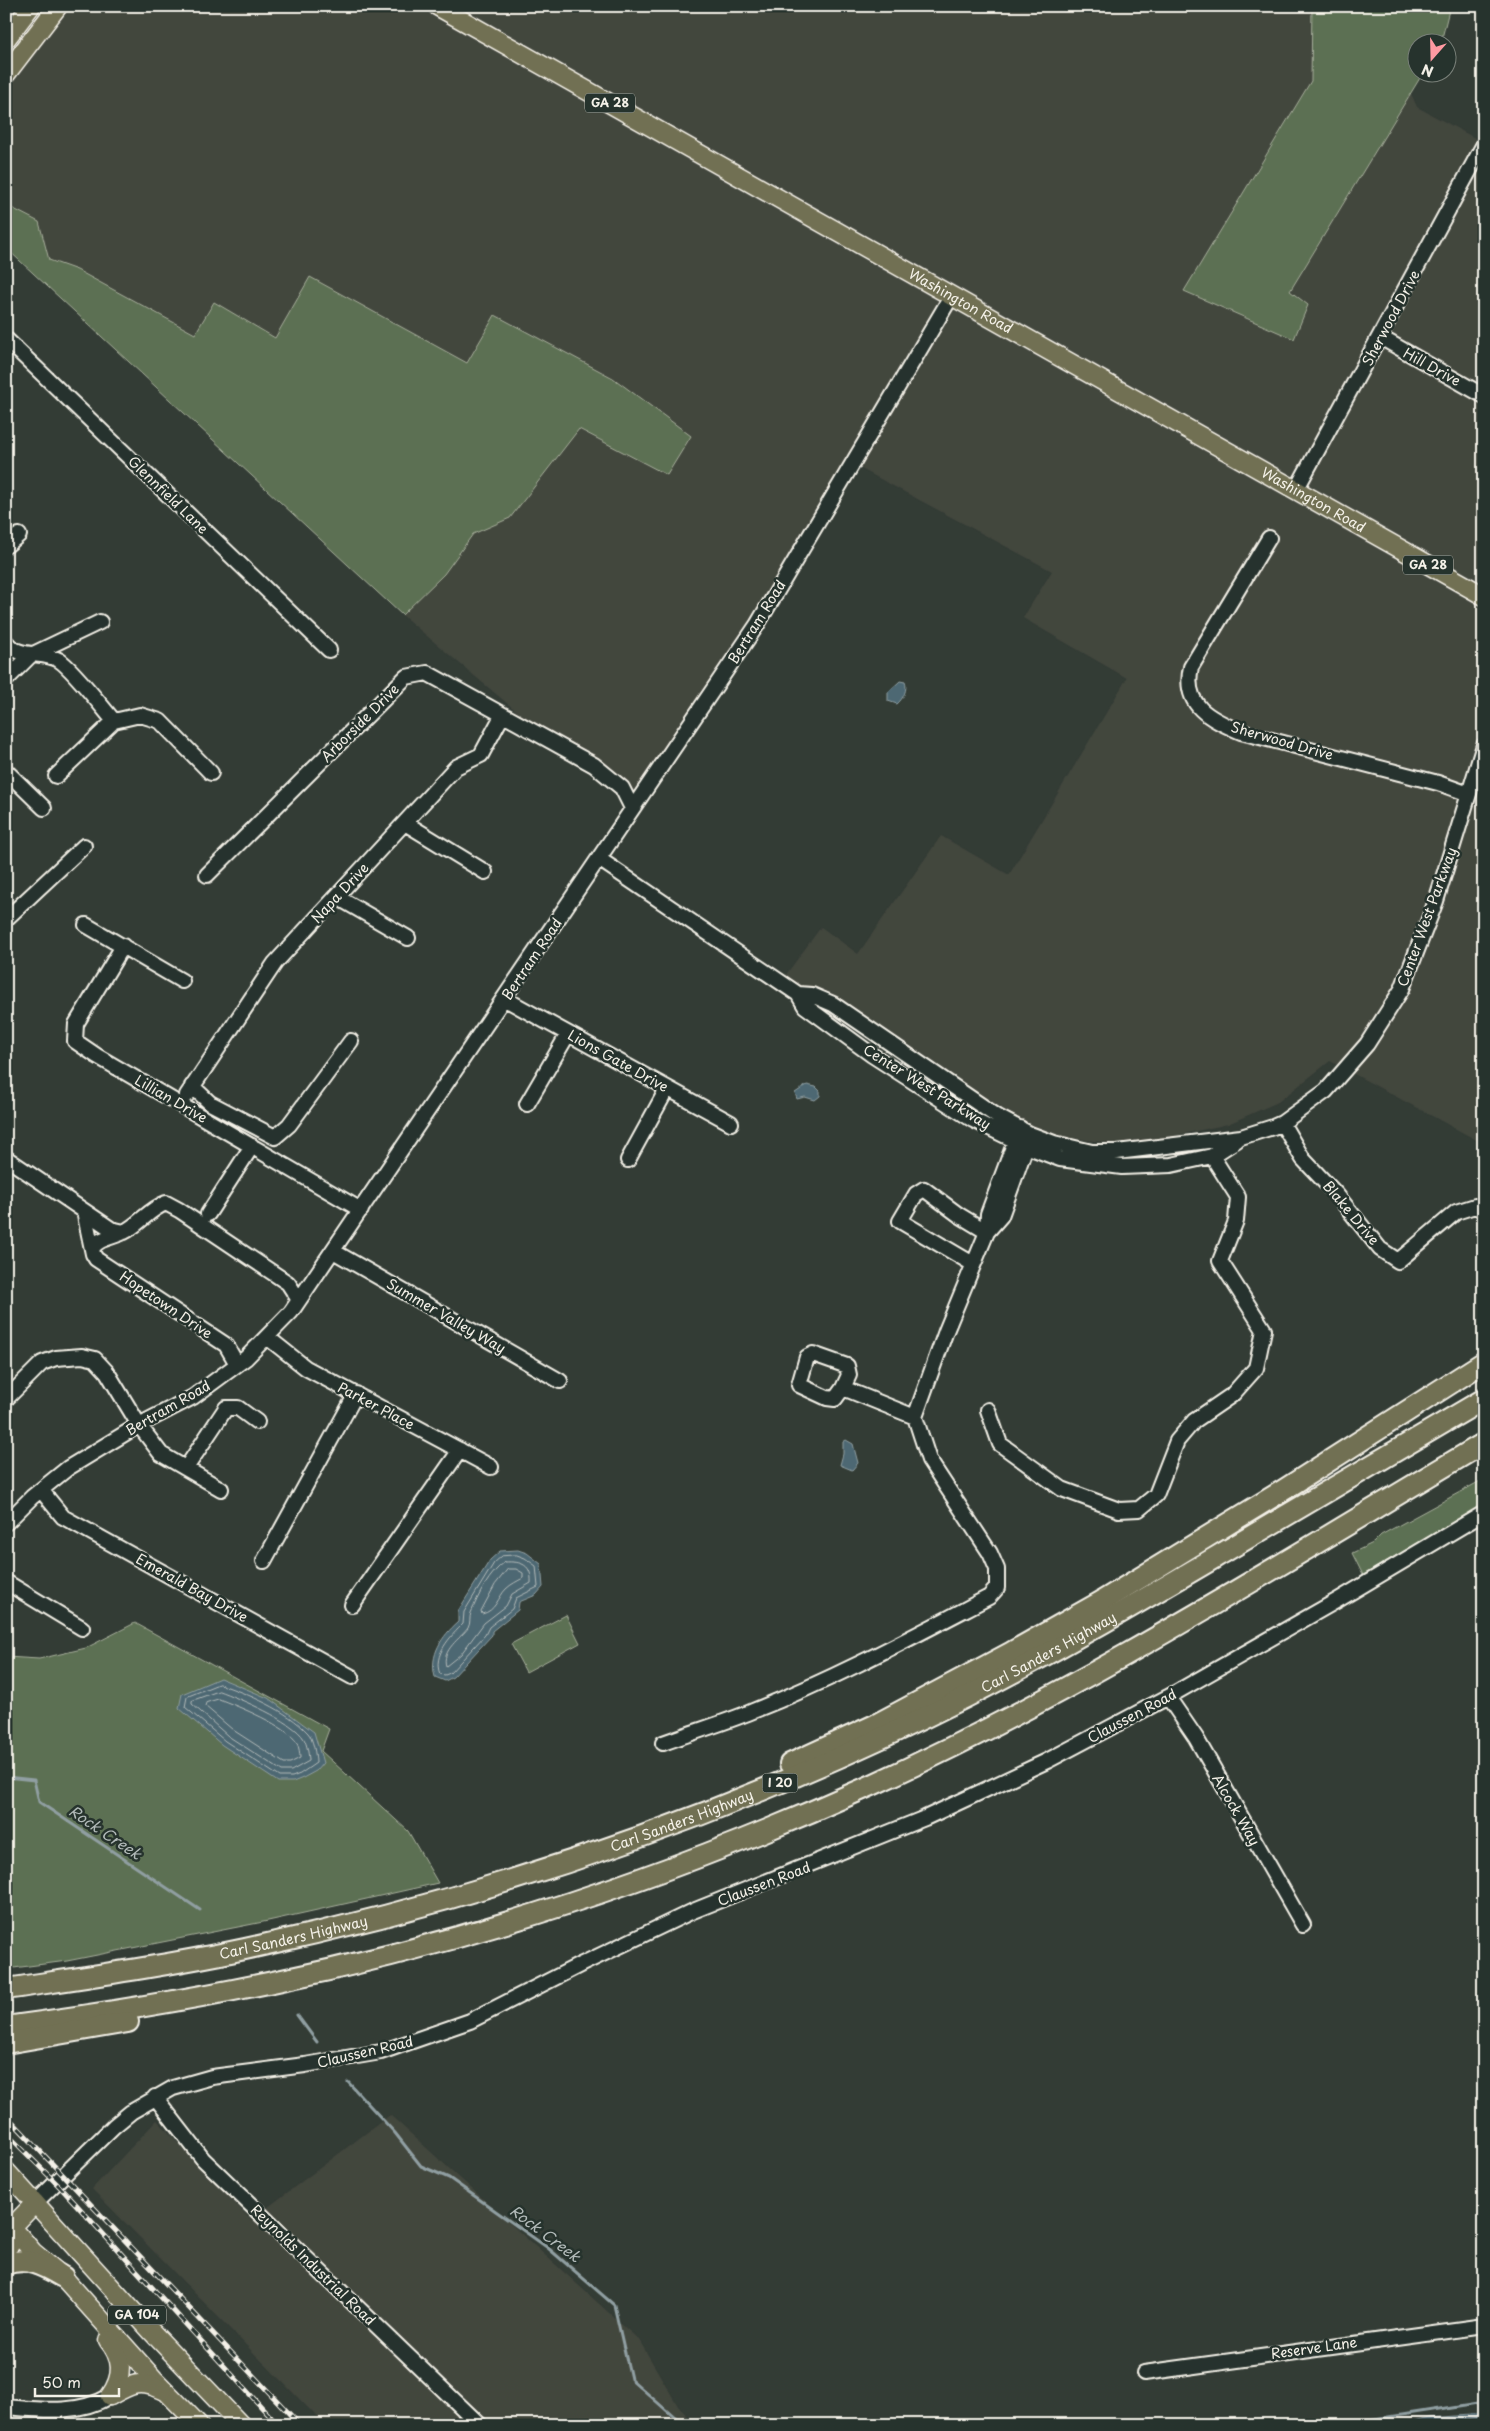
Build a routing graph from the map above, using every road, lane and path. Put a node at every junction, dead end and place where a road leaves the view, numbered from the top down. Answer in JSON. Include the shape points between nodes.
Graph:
{"nodes":[{"id":1,"x":31,"y":6,"type":"edge"},
{"id":2,"x":58,"y":6,"type":"edge"},
{"id":3,"x":437,"y":6,"type":"edge"},
{"id":4,"x":6,"y":39,"type":"edge"},
{"id":5,"x":6,"y":74,"type":"edge"},
{"id":6,"x":1484,"y":144,"type":"edge"},
{"id":7,"x":951,"y":297,"type":"junction"},
{"id":8,"x":1380,"y":338,"type":"junction"},
{"id":9,"x":6,"y":339,"type":"edge"},
{"id":10,"x":1484,"y":396,"type":"edge"},
{"id":11,"x":1296,"y":490,"type":"junction"},
{"id":12,"x":19,"y":534,"type":"dead end"},
{"id":13,"x":1269,"y":538,"type":"dead end"},
{"id":14,"x":6,"y":546,"type":"edge"},
{"id":15,"x":1484,"y":596,"type":"edge"},
{"id":16,"x":100,"y":622,"type":"dead end"},
{"id":17,"x":6,"y":642,"type":"edge"},
{"id":18,"x":329,"y":650,"type":"dead end"},
{"id":19,"x":31,"y":655,"type":"junction"},
{"id":20,"x":6,"y":680,"type":"edge"},
{"id":21,"x":502,"y":716,"type":"junction"},
{"id":22,"x":114,"y":721,"type":"junction"},
{"id":23,"x":1484,"y":745,"type":"edge"},
{"id":24,"x":6,"y":771,"type":"edge"},
{"id":25,"x":211,"y":773,"type":"dead end"},
{"id":26,"x":56,"y":776,"type":"dead end"},
{"id":27,"x":1469,"y":794,"type":"junction"},
{"id":28,"x":44,"y":808,"type":"dead end"},
{"id":29,"x":632,"y":808,"type":"junction"},
{"id":30,"x":405,"y":823,"type":"junction"},
{"id":31,"x":84,"y":846,"type":"dead end"},
{"id":32,"x":599,"y":859,"type":"junction"},
{"id":33,"x":485,"y":872,"type":"dead end"},
{"id":34,"x":206,"y":875,"type":"dead end"},
{"id":35,"x":337,"y":897,"type":"junction"},
{"id":36,"x":6,"y":919,"type":"edge"},
{"id":37,"x":86,"y":924,"type":"dead end"},
{"id":38,"x":408,"y":938,"type":"dead end"},
{"id":39,"x":123,"y":946,"type":"junction"},
{"id":40,"x":182,"y":981,"type":"dead end"},
{"id":41,"x":798,"y":994,"type":"junction"},
{"id":42,"x":505,"y":999,"type":"junction"},
{"id":43,"x":568,"y":1034,"type":"junction"},
{"id":44,"x":351,"y":1041,"type":"dead end"},
{"id":45,"x":667,"y":1089,"type":"junction"},
{"id":46,"x":527,"y":1104,"type":"dead end"},
{"id":47,"x":731,"y":1123,"type":"dead end"},
{"id":48,"x":1282,"y":1123,"type":"junction"},
{"id":49,"x":1023,"y":1137,"type":"junction"},
{"id":50,"x":1241,"y":1137,"type":"junction"},
{"id":51,"x":252,"y":1146,"type":"junction"},
{"id":52,"x":1212,"y":1156,"type":"junction"},
{"id":53,"x":6,"y":1158,"type":"edge"},
{"id":54,"x":628,"y":1160,"type":"dead end"},
{"id":55,"x":360,"y":1210,"type":"junction"},
{"id":56,"x":1484,"y":1210,"type":"edge"},
{"id":57,"x":84,"y":1211,"type":"junction"},
{"id":58,"x":208,"y":1214,"type":"dead end"},
{"id":59,"x":124,"y":1232,"type":"junction"},
{"id":60,"x":987,"y":1232,"type":"junction"},
{"id":61,"x":93,"y":1248,"type":"junction"},
{"id":62,"x":332,"y":1252,"type":"junction"},
{"id":63,"x":973,"y":1264,"type":"junction"},
{"id":64,"x":299,"y":1300,"type":"junction"},
{"id":65,"x":267,"y":1337,"type":"junction"},
{"id":66,"x":1484,"y":1362,"type":"edge"},
{"id":67,"x":238,"y":1364,"type":"junction"},
{"id":68,"x":560,"y":1381,"type":"dead end"},
{"id":69,"x":843,"y":1388,"type":"dead end"},
{"id":70,"x":356,"y":1394,"type":"junction"},
{"id":71,"x":6,"y":1399,"type":"edge"},
{"id":72,"x":1484,"y":1399,"type":"edge"},
{"id":73,"x":988,"y":1410,"type":"dead end"},
{"id":74,"x":915,"y":1418,"type":"junction"},
{"id":75,"x":256,"y":1422,"type":"dead end"},
{"id":76,"x":139,"y":1425,"type":"junction"},
{"id":77,"x":1484,"y":1443,"type":"edge"},
{"id":78,"x":460,"y":1450,"type":"junction"},
{"id":79,"x":491,"y":1467,"type":"dead end"},
{"id":80,"x":186,"y":1468,"type":"junction"},
{"id":81,"x":221,"y":1489,"type":"dead end"},
{"id":82,"x":41,"y":1490,"type":"junction"},
{"id":83,"x":1484,"y":1513,"type":"edge"},
{"id":84,"x":6,"y":1523,"type":"edge"},
{"id":85,"x":264,"y":1561,"type":"dead end"},
{"id":86,"x":6,"y":1582,"type":"edge"},
{"id":87,"x":352,"y":1605,"type":"dead end"},
{"id":88,"x":82,"y":1628,"type":"dead end"},
{"id":89,"x":352,"y":1676,"type":"dead end"},
{"id":90,"x":1168,"y":1697,"type":"junction"},
{"id":91,"x":663,"y":1743,"type":"dead end"},
{"id":92,"x":650,"y":1834,"type":"junction"},
{"id":93,"x":1303,"y":1925,"type":"dead end"},
{"id":94,"x":271,"y":1983,"type":"junction"},
{"id":95,"x":6,"y":1989,"type":"edge"},
{"id":96,"x":6,"y":2027,"type":"edge"},
{"id":97,"x":6,"y":2043,"type":"edge"},
{"id":98,"x":155,"y":2097,"type":"junction"},
{"id":99,"x":6,"y":2171,"type":"edge"},
{"id":100,"x":35,"y":2203,"type":"junction"},
{"id":101,"x":8,"y":2226,"type":"edge"},
{"id":102,"x":6,"y":2246,"type":"edge"},
{"id":103,"x":38,"y":2259,"type":"junction"},
{"id":104,"x":6,"y":2264,"type":"edge"},
{"id":105,"x":63,"y":2278,"type":"joint"},
{"id":106,"x":1484,"y":2326,"type":"edge"},
{"id":107,"x":1144,"y":2373,"type":"dead end"},
{"id":108,"x":168,"y":2393,"type":"junction"},
{"id":109,"x":110,"y":2396,"type":"junction"},
{"id":110,"x":6,"y":2407,"type":"edge"},
{"id":111,"x":186,"y":2425,"type":"edge"},
{"id":112,"x":199,"y":2425,"type":"edge"},
{"id":113,"x":241,"y":2425,"type":"edge"},
{"id":114,"x":480,"y":2425,"type":"edge"}],
"edges":[{"from":1,"to":4,"type":"main road"},
{"from":2,"to":5,"type":"main road"},
{"from":3,"to":7,"type":"main road","name":"Washington Road","number":"GA 28"},
{"from":6,"to":8,"type":"street","name":"Sherwood Drive"},
{"from":7,"to":11,"type":"main road","name":"Washington Road","number":"GA 28"},
{"from":7,"to":29,"type":"street","name":"Bertram Road","via":[[757,625]]},
{"from":8,"to":10,"type":"street","name":"Hill Drive"},
{"from":8,"to":11,"type":"street","name":"Sherwood Drive"},
{"from":9,"to":18,"type":"street","name":"Glennfield Lane"},
{"from":11,"to":15,"type":"main road","name":"Washington Road","number":"GA 28"},
{"from":12,"to":14,"type":"street"},
{"from":13,"to":27,"type":"street","name":"Sherwood Drive","via":[[1191,667],[1189,682],[1200,710],[1213,720],[1252,735]]},
{"from":16,"to":19,"type":"street"},
{"from":17,"to":19,"type":"street"},
{"from":19,"to":20,"type":"street"},
{"from":19,"to":22,"type":"street","via":[[45,654],[61,661]]},
{"from":21,"to":29,"type":"street","name":"Arborside Drive","via":[[594,765],[622,788]]},
{"from":21,"to":30,"type":"street","name":"Napa Drive","via":[[481,755],[456,767]]},
{"from":21,"to":34,"type":"street","name":"Arborside Drive","via":[[427,673],[406,677]]},
{"from":22,"to":25,"type":"street","via":[[140,715],[160,721]]},
{"from":22,"to":26,"type":"street"},
{"from":23,"to":27,"type":"street","name":"Center West Parkway"},
{"from":24,"to":28,"type":"street"},
{"from":27,"to":48,"type":"street","name":"Center West Parkway","via":[[1429,923],[1402,989],[1367,1044],[1326,1091]]},
{"from":29,"to":32,"type":"street","name":"Bertram Road"},
{"from":30,"to":33,"type":"street"},
{"from":30,"to":35,"type":"street","name":"Napa Drive"},
{"from":31,"to":36,"type":"street"},
{"from":32,"to":41,"type":"street","name":"Center West Parkway"},
{"from":32,"to":42,"type":"street","name":"Bertram Road"},
{"from":35,"to":38,"type":"street"},
{"from":35,"to":44,"type":"street","name":"Napa Drive","via":[[274,963],[189,1090],[275,1137],[288,1125]]},
{"from":37,"to":39,"type":"street"},
{"from":39,"to":40,"type":"street"},
{"from":39,"to":51,"type":"street","name":"Lillian Drive","via":[[76,1024],[75,1041]]},
{"from":41,"to":49,"type":"street","name":"Center West Parkway","via":[[812,995],[833,1004]]},
{"from":41,"to":49,"type":"street","name":"Center West Parkway","via":[[805,1006],[872,1055],[973,1120]]},
{"from":42,"to":43,"type":"street","name":"Lions Gate Drive"},
{"from":42,"to":55,"type":"street","name":"Bertram Road"},
{"from":43,"to":45,"type":"street","name":"Lions Gate Drive"},
{"from":43,"to":46,"type":"street"},
{"from":45,"to":47,"type":"street","name":"Lions Gate Drive"},
{"from":45,"to":54,"type":"street"},
{"from":48,"to":50,"type":"street","name":"Center West Parkway"},
{"from":48,"to":56,"type":"street","name":"Blake Drive","via":[[1303,1159],[1380,1249],[1398,1261],[1456,1212],[1475,1206]]},
{"from":49,"to":50,"type":"street","name":"Center West Parkway","via":[[1100,1152],[1153,1149]]},
{"from":49,"to":52,"type":"street","name":"Center West Parkway","via":[[1060,1159],[1122,1167],[1171,1165]]},
{"from":49,"to":60,"type":"street","via":[[988,1214]]},
{"from":50,"to":52,"type":"street","name":"Center West Parkway"},
{"from":51,"to":55,"type":"street","name":"Lillian Drive"},
{"from":51,"to":58,"type":"street"},
{"from":52,"to":73,"type":"street","via":[[1238,1197],[1236,1221],[1220,1261],[1264,1330],[1256,1368],[1232,1395],[1194,1421],[1177,1441],[1156,1495],[1139,1509],[1120,1510],[1062,1489],[1000,1444]]},
{"from":53,"to":57,"type":"street"},
{"from":55,"to":62,"type":"street","name":"Bertram Road"},
{"from":57,"to":59,"type":"street","via":[[111,1229]]},
{"from":57,"to":61,"type":"street"},
{"from":59,"to":61,"type":"street","via":[[98,1241]]},
{"from":59,"to":64,"type":"street","via":[[155,1207],[166,1203],[288,1284]]},
{"from":60,"to":63,"type":"street"},
{"from":60,"to":63,"type":"street","via":[[924,1189],[916,1194],[900,1222]]},
{"from":61,"to":67,"type":"street","name":"Hopetown Drive","via":[[96,1259],[226,1345]]},
{"from":62,"to":64,"type":"street","name":"Bertram Road"},
{"from":62,"to":68,"type":"street","name":"Summer Valley Way"},
{"from":63,"to":74,"type":"street"},
{"from":64,"to":65,"type":"street","name":"Bertram Road"},
{"from":65,"to":67,"type":"street","name":"Bertram Road"},
{"from":65,"to":70,"type":"street","name":"Parker Place","via":[[306,1368]]},
{"from":66,"to":92,"type":"highway","via":[[1099,1603],[875,1725],[734,1788]]},
{"from":67,"to":76,"type":"street","name":"Bertram Road","via":[[194,1397]]},
{"from":69,"to":74,"type":"street"},
{"from":70,"to":78,"type":"street","name":"Parker Place"},
{"from":70,"to":85,"type":"street"},
{"from":71,"to":76,"type":"street","via":[[42,1362],[82,1356],[95,1360],[107,1372]]},
{"from":72,"to":92,"type":"highway","name":"Carl Sanders Highway","number":"I 20","via":[[1002,1679],[762,1791]]},
{"from":74,"to":91,"type":"street","via":[[929,1460],[990,1553],[997,1569],[997,1588],[989,1597],[841,1672],[753,1711]]},
{"from":75,"to":80,"type":"street","via":[[238,1408],[226,1408]]},
{"from":76,"to":80,"type":"street","via":[[161,1454]]},
{"from":76,"to":82,"type":"street","name":"Bertram Road","via":[[68,1468]]},
{"from":77,"to":94,"type":"highway","via":[[1087,1677],[990,1728],[827,1805],[746,1839],[557,1906],[435,1942]]},
{"from":78,"to":79,"type":"street","name":"Parker Place"},
{"from":78,"to":87,"type":"street"},
{"from":80,"to":81,"type":"street"},
{"from":82,"to":84,"type":"street","name":"Bertram Road"},
{"from":82,"to":89,"type":"street","name":"Emerald Bay Drive","via":[[63,1517]]},
{"from":83,"to":90,"type":"street","name":"Claussen Road"},
{"from":86,"to":88,"type":"street"},
{"from":90,"to":93,"type":"street","name":"Alcock Way","via":[[1196,1738]]},
{"from":90,"to":98,"type":"street","name":"Claussen Road","via":[[1000,1784],[862,1844],[693,1911],[470,2021],[380,2052],[305,2066],[212,2077],[173,2088]]},
{"from":92,"to":95,"type":"highway","name":"Carl Sanders Highway","number":"I 20","via":[[478,1891],[320,1932],[184,1961]]},
{"from":94,"to":96,"type":"highway","via":[[173,2002]]},
{"from":94,"to":97,"type":"highway","via":[[181,2012]]},
{"from":98,"to":100,"type":"street","name":"Claussen Road","via":[[114,2126]]},
{"from":98,"to":114,"type":"street","name":"Reynolds Industrial Road","via":[[203,2159]]},
{"from":99,"to":100,"type":"main road","number":"GA 104"},
{"from":100,"to":101,"type":"main road"},
{"from":100,"to":113,"type":"main road","number":"GA 104"},
{"from":101,"to":102,"type":"highway","via":[[11,2242]]},
{"from":101,"to":103,"type":"main road"},
{"from":103,"to":104,"type":"highway"},
{"from":103,"to":105,"type":"highway"},
{"from":103,"to":109,"type":"main road","via":[[118,2352],[120,2374]]},
{"from":105,"to":108,"type":"main road","number":"GA 104"},
{"from":106,"to":107,"type":"street","name":"Reserve Lane"},
{"from":108,"to":109,"type":"main road","via":[[138,2383]]},
{"from":108,"to":111,"type":"main road","via":[[177,2416]]},
{"from":108,"to":112,"type":"main road","number":"GA 104"},
{"from":109,"to":110,"type":"street","via":[[68,2410]]}]}
